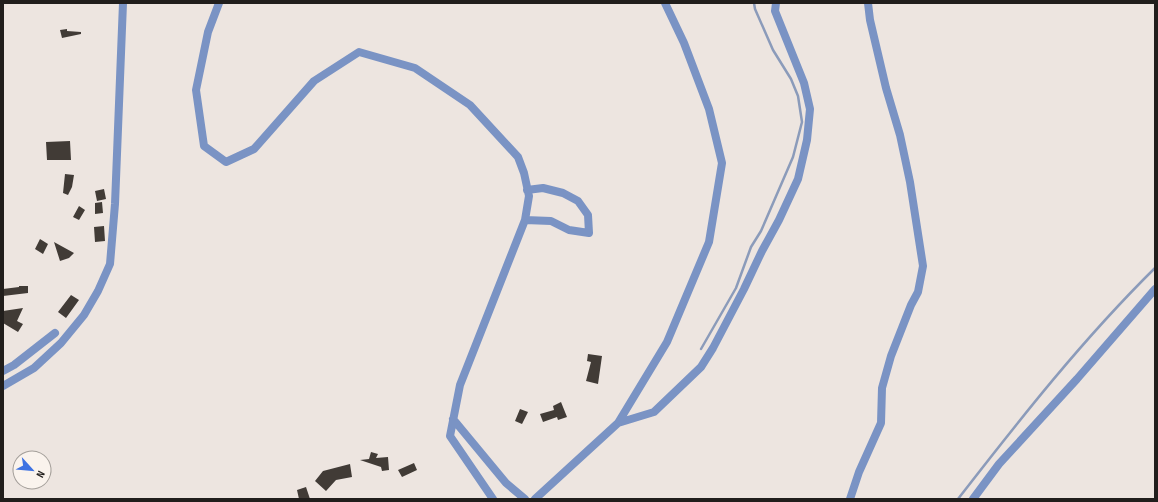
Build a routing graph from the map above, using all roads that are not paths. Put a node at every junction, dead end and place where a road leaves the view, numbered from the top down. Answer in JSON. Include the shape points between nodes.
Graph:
{"nodes":[{"id":1,"x":123,"y":3,"type":"edge"},
{"id":2,"x":219,"y":3,"type":"edge"},
{"id":3,"x":665,"y":3,"type":"edge"},
{"id":4,"x":776,"y":3,"type":"edge"},
{"id":5,"x":868,"y":3,"type":"edge"},
{"id":6,"x":527,"y":190,"type":"junction"},
{"id":7,"x":525,"y":220,"type":"junction"},
{"id":8,"x":1155,"y":289,"type":"edge"},
{"id":9,"x":55,"y":333,"type":"dead end"},
{"id":10,"x":3,"y":371,"type":"edge"},
{"id":11,"x":3,"y":386,"type":"edge"},
{"id":12,"x":453,"y":419,"type":"junction"},
{"id":13,"x":618,"y":423,"type":"junction"},
{"id":14,"x":493,"y":499,"type":"edge"},
{"id":15,"x":525,"y":499,"type":"edge"},
{"id":16,"x":535,"y":499,"type":"edge"},
{"id":17,"x":850,"y":499,"type":"edge"},
{"id":18,"x":974,"y":499,"type":"edge"}],
"edges":[{"from":1,"to":11,"type":"street","via":[[110,264],[84,315],[61,343],[34,368]]},
{"from":2,"to":6,"type":"street","via":[[208,32],[196,90],[204,146],[226,162],[254,149],[314,81],[359,52],[415,68],[470,104],[518,157]]},
{"from":3,"to":13,"type":"street","via":[[684,43],[709,109],[722,164],[709,242],[667,342]]},
{"from":4,"to":13,"type":"street","via":[[775,12],[804,83],[810,109],[807,140],[798,179],[744,289],[701,367],[654,412]]},
{"from":5,"to":17,"type":"street","via":[[910,182],[923,266],[918,292],[891,356],[882,388],[881,423]]},
{"from":6,"to":7,"type":"street","via":[[529,196]]},
{"from":6,"to":7,"type":"street","via":[[543,188],[563,192],[578,201],[588,215],[589,233],[569,230],[551,221]]},
{"from":7,"to":12,"type":"street","via":[[460,386]]},
{"from":8,"to":18,"type":"street","via":[[999,464]]},
{"from":9,"to":10,"type":"street"},
{"from":12,"to":14,"type":"street","via":[[450,436]]},
{"from":12,"to":15,"type":"street","via":[[506,482]]},
{"from":13,"to":16,"type":"street"}]}
